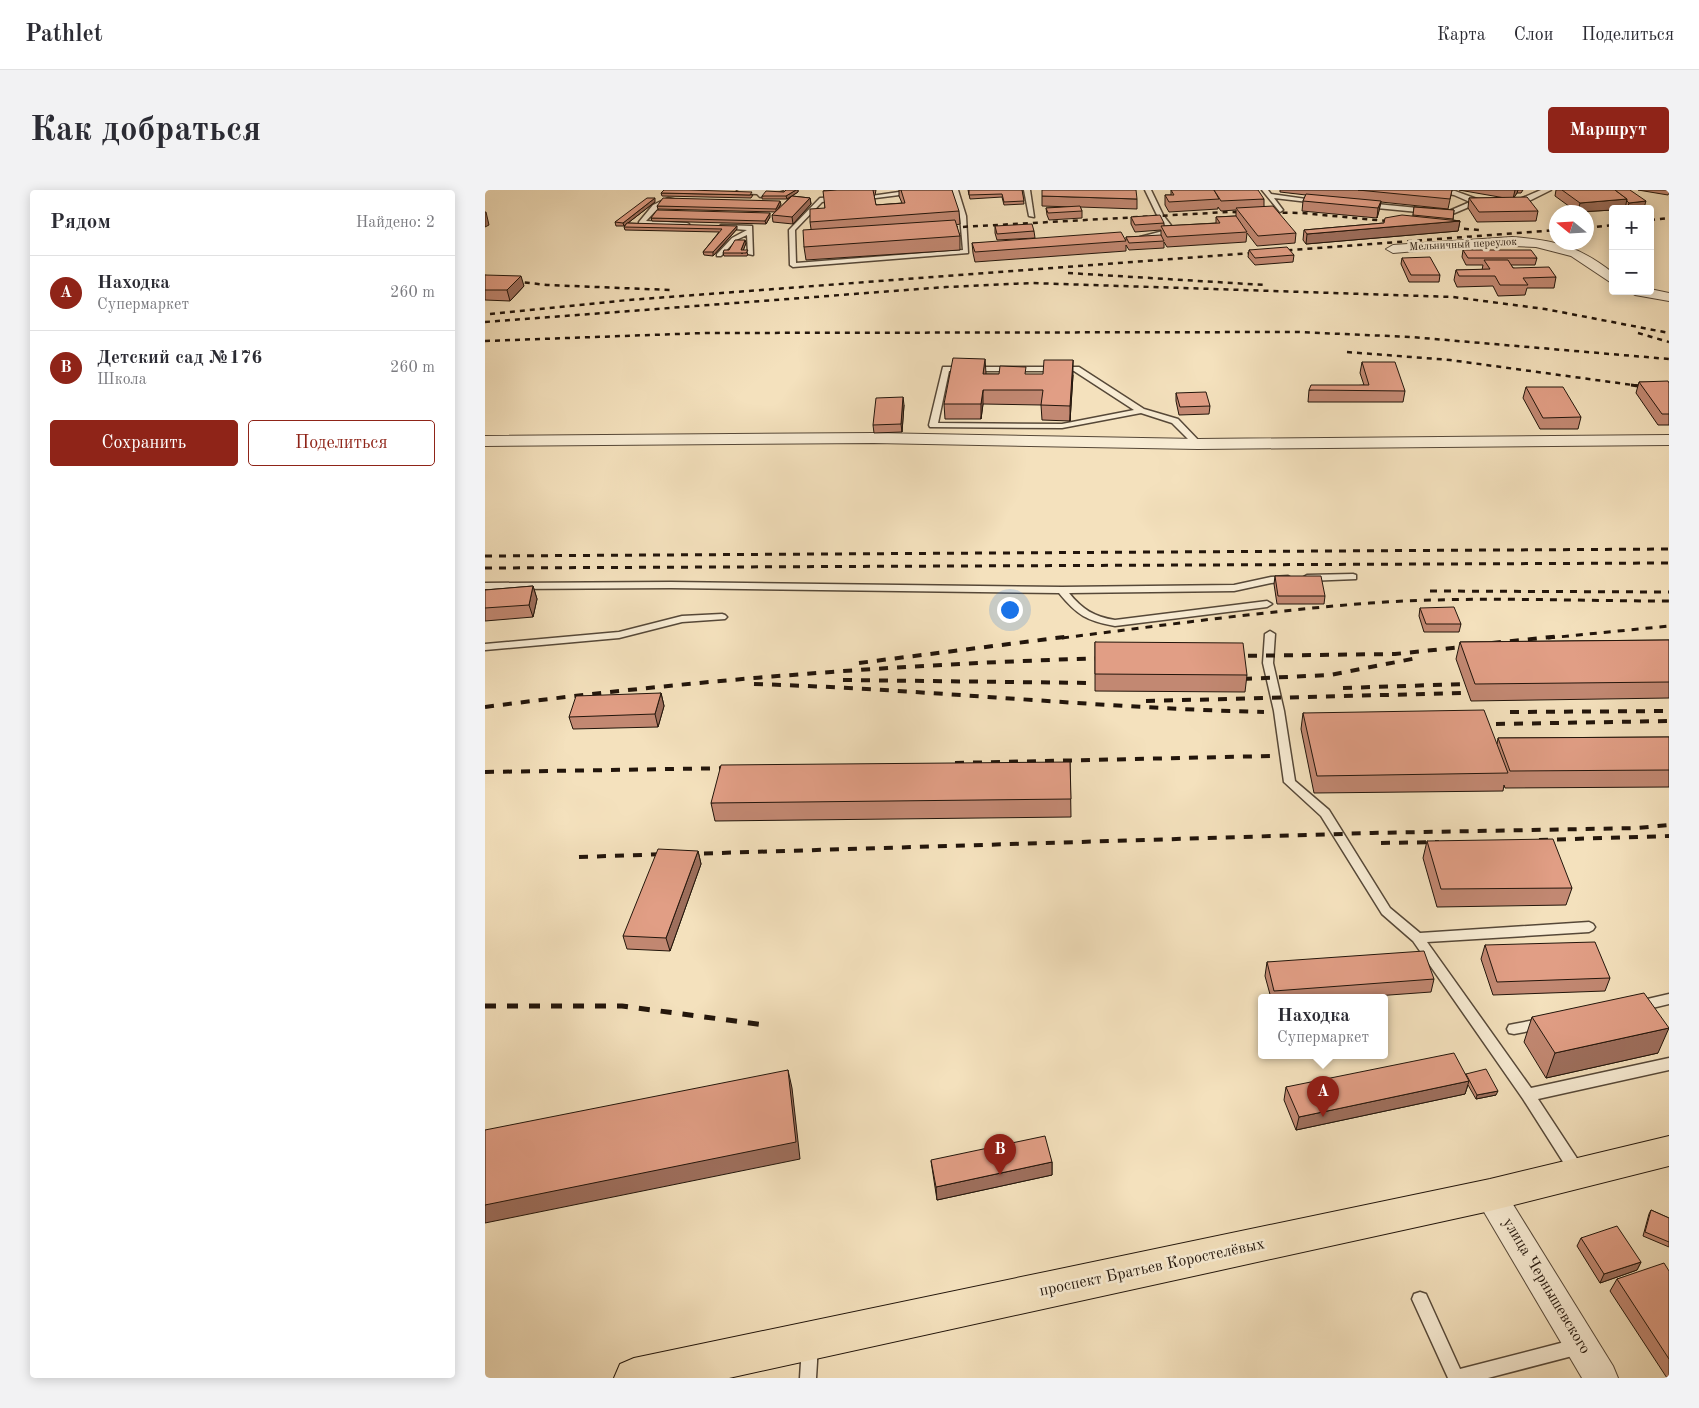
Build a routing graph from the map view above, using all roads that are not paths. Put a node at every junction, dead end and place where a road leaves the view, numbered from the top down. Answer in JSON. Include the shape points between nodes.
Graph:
{"nodes":[{"id":1,"x":780,"y":190,"type":"edge"},
{"id":2,"x":955,"y":190,"type":"edge"},
{"id":3,"x":1027,"y":190,"type":"edge"},
{"id":4,"x":1148,"y":190,"type":"edge"},
{"id":5,"x":1265,"y":190,"type":"edge"},
{"id":6,"x":1427,"y":190,"type":"edge"},
{"id":7,"x":1548,"y":190,"type":"edge"},
{"id":8,"x":733,"y":192,"type":"edge"},
{"id":9,"x":918,"y":192,"type":"edge"},
{"id":10,"x":767,"y":193,"type":"junction"},
{"id":11,"x":883,"y":194,"type":"edge"},
{"id":12,"x":1270,"y":196,"type":"junction"},
{"id":13,"x":856,"y":198,"type":"edge"},
{"id":14,"x":847,"y":199,"type":"edge"},
{"id":15,"x":683,"y":200,"type":"edge"},
{"id":16,"x":764,"y":202,"type":"edge"},
{"id":17,"x":1327,"y":202,"type":"edge"},
{"id":18,"x":1475,"y":202,"type":"junction"},
{"id":19,"x":1492,"y":202,"type":"edge"},
{"id":20,"x":1509,"y":202,"type":"edge"},
{"id":21,"x":1355,"y":204,"type":"edge"},
{"id":22,"x":886,"y":205,"type":"edge"},
{"id":23,"x":1279,"y":210,"type":"edge"},
{"id":24,"x":651,"y":212,"type":"junction"},
{"id":25,"x":660,"y":212,"type":"edge"},
{"id":26,"x":1032,"y":216,"type":"dead end"},
{"id":27,"x":691,"y":225,"type":"edge"},
{"id":28,"x":711,"y":226,"type":"edge"},
{"id":29,"x":1170,"y":228,"type":"junction"},
{"id":30,"x":1179,"y":228,"type":"edge"},
{"id":31,"x":750,"y":231,"type":"junction"},
{"id":32,"x":1137,"y":237,"type":"edge"},
{"id":33,"x":1393,"y":249,"type":"dead end"},
{"id":34,"x":751,"y":254,"type":"dead end"},
{"id":35,"x":719,"y":255,"type":"dead end"},
{"id":36,"x":1609,"y":277,"type":"edge"},
{"id":37,"x":1654,"y":294,"type":"edge"},
{"id":38,"x":1669,"y":297,"type":"edge"},
{"id":39,"x":1141,"y":411,"type":"junction"},
{"id":40,"x":1669,"y":440,"type":"edge"},
{"id":41,"x":485,"y":441,"type":"edge"},
{"id":42,"x":1198,"y":444,"type":"junction"},
{"id":43,"x":1353,"y":577,"type":"dead end"},
{"id":44,"x":485,"y":586,"type":"edge"},
{"id":45,"x":1062,"y":590,"type":"junction"},
{"id":46,"x":1267,"y":604,"type":"dead end"},
{"id":47,"x":722,"y":617,"type":"dead end"},
{"id":48,"x":1270,"y":634,"type":"dead end"},
{"id":49,"x":485,"y":647,"type":"edge"},
{"id":50,"x":1589,"y":926,"type":"dead end"},
{"id":51,"x":1417,"y":938,"type":"junction"},
{"id":52,"x":1669,"y":999,"type":"edge"},
{"id":53,"x":1658,"y":1019,"type":"edge"},
{"id":54,"x":1562,"y":1020,"type":"edge"},
{"id":55,"x":1514,"y":1028,"type":"dead end"},
{"id":56,"x":1669,"y":1064,"type":"edge"},
{"id":57,"x":1528,"y":1095,"type":"junction"},
{"id":58,"x":1669,"y":1151,"type":"edge"},
{"id":59,"x":1578,"y":1173,"type":"junction"},
{"id":60,"x":1491,"y":1195,"type":"junction"},
{"id":61,"x":1420,"y":1299,"type":"dead end"},
{"id":62,"x":1582,"y":1346,"type":"junction"},
{"id":63,"x":809,"y":1360,"type":"edge"},
{"id":64,"x":634,"y":1378,"type":"edge"},
{"id":65,"x":1457,"y":1378,"type":"edge"},
{"id":66,"x":1601,"y":1378,"type":"edge"}],
"edges":[{"from":1,"to":10,"type":"lane"},
{"from":2,"to":14,"type":"lane","via":[[963,216],[966,252],[793,265],[792,230],[820,200]]},
{"from":3,"to":26,"type":"lane"},
{"from":4,"to":29,"type":"lane","via":[[1160,216]]},
{"from":5,"to":12,"type":"lane"},
{"from":6,"to":18,"type":"lane","via":[[1455,194]]},
{"from":7,"to":20,"type":"lane","via":[[1526,202]]},
{"from":8,"to":10,"type":"lane"},
{"from":9,"to":11,"type":"lane"},
{"from":10,"to":16,"type":"lane","via":[[756,202]]},
{"from":11,"to":13,"type":"lane"},
{"from":11,"to":22,"type":"lane"},
{"from":12,"to":17,"type":"lane"},
{"from":12,"to":23,"type":"lane"},
{"from":15,"to":24,"type":"lane","via":[[665,200]]},
{"from":18,"to":19,"type":"lane"},
{"from":18,"to":21,"type":"lane","via":[[1450,212]]},
{"from":24,"to":25,"type":"lane"},
{"from":24,"to":27,"type":"lane","via":[[641,223]]},
{"from":28,"to":31,"type":"lane","via":[[750,227]]},
{"from":29,"to":30,"type":"lane"},
{"from":29,"to":32,"type":"lane","via":[[1155,236]]},
{"from":31,"to":34,"type":"lane"},
{"from":31,"to":35,"type":"lane","via":[[734,239]]},
{"from":33,"to":36,"type":"street","name":"Мельничный переулок","via":[[1491,242],[1536,243],[1577,253]]},
{"from":37,"to":38,"type":"street"},
{"from":39,"to":39,"type":"lane","via":[[1076,370],[946,369],[933,425],[1062,426]]},
{"from":39,"to":42,"type":"lane","via":[[1175,421]]},
{"from":40,"to":42,"type":"street"},
{"from":41,"to":42,"type":"street","via":[[873,438]]},
{"from":43,"to":45,"type":"lane","via":[[1271,580],[1234,588]]},
{"from":44,"to":45,"type":"lane"},
{"from":45,"to":46,"type":"lane","via":[[1075,608],[1093,620],[1115,623]]},
{"from":47,"to":49,"type":"lane","via":[[682,619],[619,635]]},
{"from":48,"to":51,"type":"lane","via":[[1268,663],[1290,782],[1325,813],[1386,911]]},
{"from":50,"to":51,"type":"lane"},
{"from":51,"to":57,"type":"lane"},
{"from":52,"to":53,"type":"lane","via":[[1643,1005]]},
{"from":54,"to":55,"type":"lane"},
{"from":56,"to":57,"type":"lane"},
{"from":57,"to":59,"type":"lane"},
{"from":58,"to":59,"type":"main road","name":"проспект Братьев Коростелёвых"},
{"from":59,"to":60,"type":"main road","name":"проспект Братьев Коростелёвых"},
{"from":60,"to":62,"type":"street","name":"улица Чернышевского"},
{"from":60,"to":63,"type":"main road","name":"проспект Братьев Коростелёвых"},
{"from":61,"to":65,"type":"lane"},
{"from":62,"to":65,"type":"lane"},
{"from":62,"to":66,"type":"street","name":"улица Чернышевского"},
{"from":63,"to":64,"type":"main road","name":"проспект Братьев Коростелёвых"}]}
